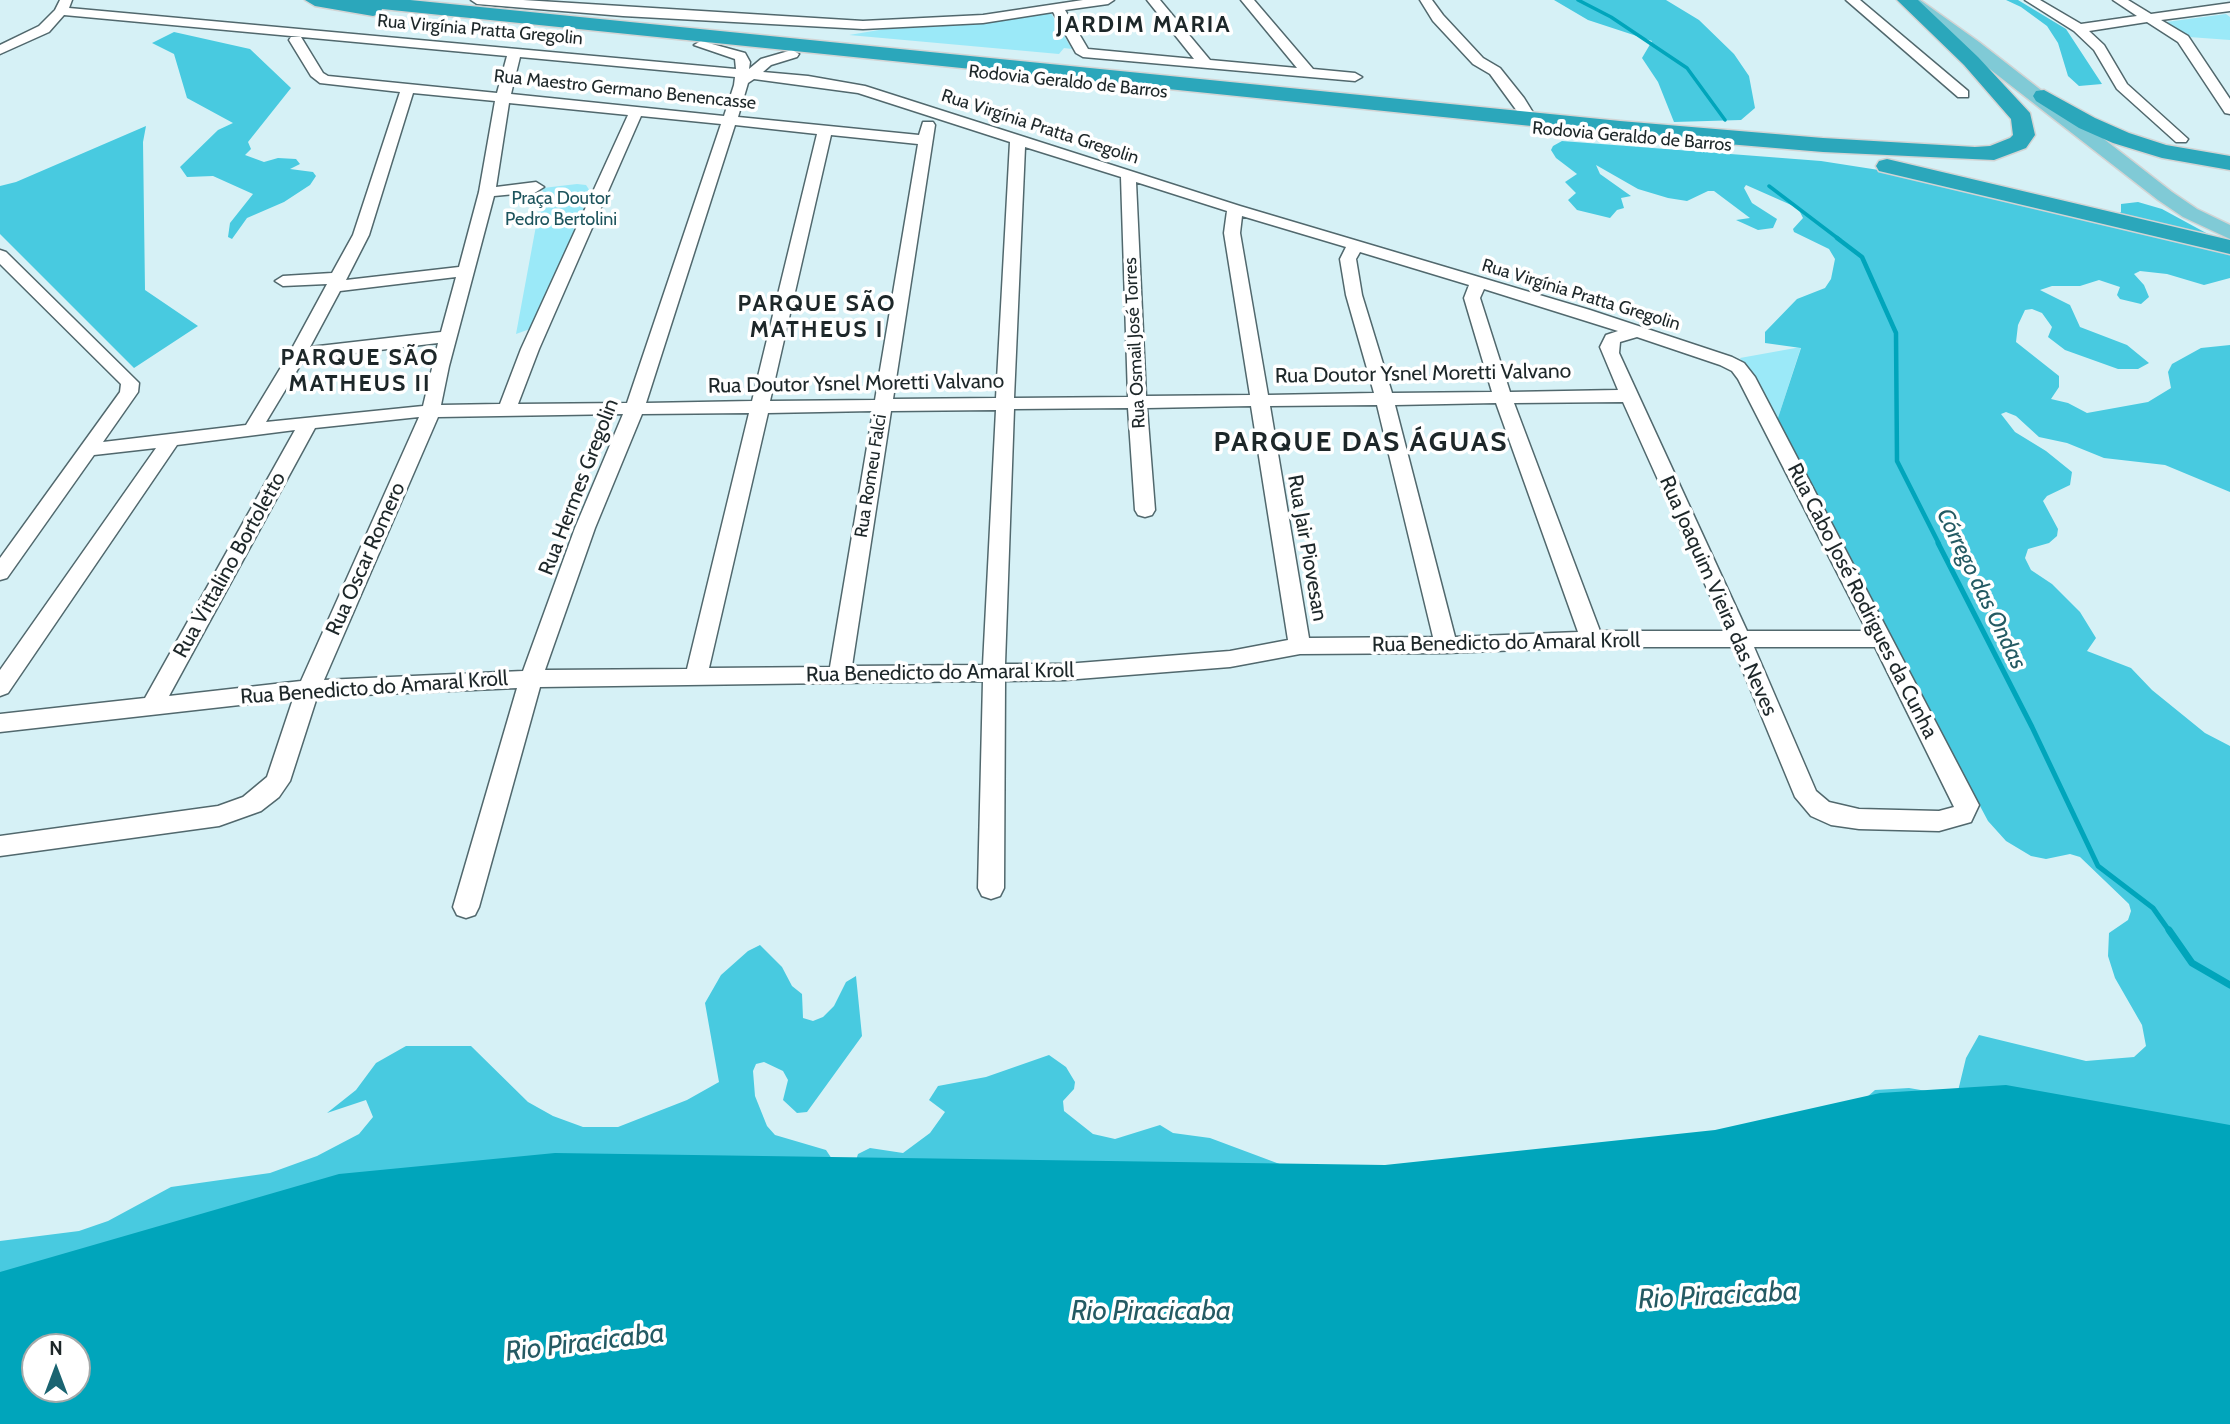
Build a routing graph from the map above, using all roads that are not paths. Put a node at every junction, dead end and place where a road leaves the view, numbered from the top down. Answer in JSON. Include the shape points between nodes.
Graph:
{"nodes":[{"id":1,"x":315,"y":0,"type":"edge"},
{"id":2,"x":352,"y":0,"type":"edge"},
{"id":3,"x":695,"y":0,"type":"edge"},
{"id":4,"x":1108,"y":0,"type":"edge"},
{"id":5,"x":1153,"y":0,"type":"edge"},
{"id":6,"x":1247,"y":0,"type":"edge"},
{"id":7,"x":1426,"y":0,"type":"edge"},
{"id":8,"x":1852,"y":0,"type":"edge"},
{"id":9,"x":1908,"y":0,"type":"edge"},
{"id":10,"x":1920,"y":0,"type":"edge"},
{"id":11,"x":2031,"y":0,"type":"edge"},
{"id":12,"x":2119,"y":0,"type":"edge"},
{"id":13,"x":2214,"y":0,"type":"edge"},
{"id":14,"x":493,"y":1,"type":"edge"},
{"id":15,"x":63,"y":5,"type":"edge"},
{"id":16,"x":531,"y":5,"type":"junction"},
{"id":17,"x":2230,"y":7,"type":"edge"},
{"id":18,"x":437,"y":8,"type":"junction"},
{"id":19,"x":1058,"y":9,"type":"junction"},
{"id":20,"x":676,"y":16,"type":"junction"},
{"id":21,"x":2153,"y":19,"type":"junction"},
{"id":22,"x":621,"y":27,"type":"junction"},
{"id":23,"x":2079,"y":28,"type":"junction"},
{"id":24,"x":301,"y":35,"type":"junction"},
{"id":25,"x":701,"y":45,"type":"junction"},
{"id":26,"x":0,"y":50,"type":"edge"},
{"id":27,"x":515,"y":52,"type":"junction"},
{"id":28,"x":792,"y":54,"type":"junction"},
{"id":29,"x":1205,"y":63,"type":"junction"},
{"id":30,"x":1036,"y":69,"type":"junction"},
{"id":31,"x":1180,"y":69,"type":"junction"},
{"id":32,"x":1308,"y":72,"type":"junction"},
{"id":33,"x":744,"y":74,"type":"junction"},
{"id":34,"x":1355,"y":77,"type":"dead end"},
{"id":35,"x":408,"y":88,"type":"junction"},
{"id":36,"x":1963,"y":94,"type":"dead end"},
{"id":37,"x":2044,"y":96,"type":"junction"},
{"id":38,"x":503,"y":97,"type":"junction"},
{"id":39,"x":1330,"y":99,"type":"junction"},
{"id":40,"x":2230,"y":110,"type":"edge"},
{"id":41,"x":636,"y":112,"type":"junction"},
{"id":42,"x":930,"y":112,"type":"junction"},
{"id":43,"x":1530,"y":119,"type":"junction"},
{"id":44,"x":730,"y":120,"type":"junction"},
{"id":45,"x":825,"y":131,"type":"junction"},
{"id":46,"x":1018,"y":138,"type":"junction"},
{"id":47,"x":2093,"y":139,"type":"junction"},
{"id":48,"x":2181,"y":139,"type":"dead end"},
{"id":49,"x":925,"y":140,"type":"junction"},
{"id":50,"x":1823,"y":149,"type":"junction"},
{"id":51,"x":2230,"y":163,"type":"edge"},
{"id":52,"x":1128,"y":176,"type":"junction"},
{"id":53,"x":536,"y":187,"type":"dead end"},
{"id":54,"x":487,"y":191,"type":"junction"},
{"id":55,"x":1235,"y":209,"type":"junction"},
{"id":56,"x":2230,"y":233,"type":"edge"},
{"id":57,"x":1355,"y":244,"type":"junction"},
{"id":58,"x":2230,"y":247,"type":"edge"},
{"id":59,"x":0,"y":255,"type":"edge"},
{"id":60,"x":467,"y":271,"type":"junction"},
{"id":61,"x":283,"y":281,"type":"dead end"},
{"id":62,"x":337,"y":282,"type":"junction"},
{"id":63,"x":1478,"y":283,"type":"junction"},
{"id":64,"x":1584,"y":314,"type":"junction"},
{"id":65,"x":1639,"y":332,"type":"junction"},
{"id":66,"x":450,"y":336,"type":"junction"},
{"id":67,"x":298,"y":354,"type":"junction"},
{"id":68,"x":1738,"y":367,"type":"joint"},
{"id":69,"x":1616,"y":369,"type":"junction"},
{"id":70,"x":1502,"y":396,"type":"junction"},
{"id":71,"x":1629,"y":396,"type":"junction"},
{"id":72,"x":1384,"y":398,"type":"junction"},
{"id":73,"x":1258,"y":399,"type":"junction"},
{"id":74,"x":1137,"y":401,"type":"junction"},
{"id":75,"x":1006,"y":404,"type":"junction"},
{"id":76,"x":883,"y":405,"type":"junction"},
{"id":77,"x":760,"y":407,"type":"junction"},
{"id":78,"x":507,"y":410,"type":"junction"},
{"id":79,"x":634,"y":410,"type":"junction"},
{"id":80,"x":431,"y":411,"type":"junction"},
{"id":81,"x":308,"y":424,"type":"junction"},
{"id":82,"x":252,"y":430,"type":"junction"},
{"id":83,"x":170,"y":441,"type":"junction"},
{"id":84,"x":87,"y":450,"type":"junction"},
{"id":85,"x":1145,"y":510,"type":"dead end"},
{"id":86,"x":0,"y":573,"type":"edge"},
{"id":87,"x":1592,"y":639,"type":"junction"},
{"id":88,"x":1881,"y":639,"type":"junction"},
{"id":89,"x":1741,"y":641,"type":"junction"},
{"id":90,"x":1446,"y":645,"type":"junction"},
{"id":91,"x":1300,"y":646,"type":"junction"},
{"id":92,"x":994,"y":672,"type":"junction"},
{"id":93,"x":840,"y":675,"type":"junction"},
{"id":94,"x":696,"y":677,"type":"junction"},
{"id":95,"x":531,"y":679,"type":"junction"},
{"id":96,"x":0,"y":687,"type":"edge"},
{"id":97,"x":310,"y":689,"type":"junction"},
{"id":98,"x":152,"y":706,"type":"junction"},
{"id":99,"x":0,"y":723,"type":"edge"},
{"id":100,"x":1830,"y":815,"type":"joint"},
{"id":101,"x":0,"y":846,"type":"edge"},
{"id":102,"x":991,"y":888,"type":"dead end"},
{"id":103,"x":466,"y":907,"type":"dead end"}],
"edges":[{"from":1,"to":25,"type":"highway","name":"Rodovia Geraldo de Barros","via":[[426,17]]},
{"from":2,"to":18,"type":"highway","name":"Rodovia Geraldo de Barros"},
{"from":3,"to":20,"type":"street"},
{"from":4,"to":19,"type":"street"},
{"from":5,"to":29,"type":"street"},
{"from":6,"to":32,"type":"street"},
{"from":7,"to":43,"type":"street","via":[[1478,61],[1496,71]]},
{"from":8,"to":36,"type":"street"},
{"from":9,"to":47,"type":"main road"},
{"from":9,"to":50,"type":"highway","via":[[2014,108],[2022,118],[2024,135],[2004,150],[1987,154]]},
{"from":10,"to":37,"type":"main road"},
{"from":11,"to":23,"type":"street"},
{"from":12,"to":21,"type":"street"},
{"from":13,"to":17,"type":"street"},
{"from":14,"to":16,"type":"street"},
{"from":14,"to":18,"type":"highway"},
{"from":15,"to":24,"type":"street","name":"Rua Virgínia Pratta Gregolin"},
{"from":15,"to":26,"type":"street","via":[[38,33]]},
{"from":16,"to":20,"type":"street"},
{"from":16,"to":22,"type":"highway"},
{"from":17,"to":21,"type":"street"},
{"from":18,"to":22,"type":"highway","name":"Rodovia Geraldo de Barros"},
{"from":19,"to":20,"type":"street","via":[[900,25]]},
{"from":19,"to":31,"type":"street","via":[[1083,52]]},
{"from":21,"to":23,"type":"street"},
{"from":21,"to":40,"type":"street","via":[[2190,47]]},
{"from":22,"to":30,"type":"highway","name":"Rodovia Geraldo de Barros"},
{"from":23,"to":48,"type":"street","via":[[2103,53],[2122,86]]},
{"from":24,"to":27,"type":"street","name":"Rua Virgínia Pratta Gregolin"},
{"from":24,"to":35,"type":"street","name":"Rua Maestro Germano Benencasse","via":[[321,78]]},
{"from":25,"to":28,"type":"highway","name":"Rodovia Geraldo de Barros"},
{"from":25,"to":33,"type":"street","via":[[740,56]]},
{"from":27,"to":33,"type":"street","name":"Rua Virgínia Pratta Gregolin"},
{"from":27,"to":38,"type":"street","name":"Rua Oscar Romero"},
{"from":28,"to":33,"type":"street"},
{"from":28,"to":50,"type":"highway","name":"Rodovia Geraldo de Barros","via":[[1412,118]]},
{"from":29,"to":31,"type":"street"},
{"from":29,"to":32,"type":"street"},
{"from":30,"to":31,"type":"highway"},
{"from":30,"to":39,"type":"highway","name":"Rodovia Geraldo de Barros"},
{"from":31,"to":39,"type":"highway"},
{"from":32,"to":34,"type":"street"},
{"from":33,"to":42,"type":"street","name":"Rua Virgínia Pratta Gregolin","via":[[860,89]]},
{"from":33,"to":44,"type":"street","name":"Rua Hermes Gregolin"},
{"from":35,"to":38,"type":"street","name":"Rua Maestro Germano Benencasse"},
{"from":35,"to":62,"type":"street","via":[[368,218]]},
{"from":37,"to":47,"type":"main road"},
{"from":37,"to":51,"type":"highway","via":[[2120,138]]},
{"from":38,"to":41,"type":"street","name":"Rua Maestro Germano Benencasse"},
{"from":38,"to":54,"type":"street","name":"Rua Oscar Romero"},
{"from":39,"to":43,"type":"highway","name":"Rodovia Geraldo de Barros"},
{"from":41,"to":44,"type":"street","name":"Rua Maestro Germano Benencasse"},
{"from":41,"to":78,"type":"street"},
{"from":42,"to":46,"type":"street","name":"Rua Virgínia Pratta Gregolin"},
{"from":42,"to":49,"type":"street","name":"Rua Romeu Falci"},
{"from":43,"to":50,"type":"highway","name":"Rodovia Geraldo de Barros"},
{"from":44,"to":45,"type":"street","name":"Rua Maestro Germano Benencasse"},
{"from":44,"to":79,"type":"street","name":"Rua Hermes Gregolin"},
{"from":45,"to":49,"type":"street","name":"Rua Maestro Germano Benencasse"},
{"from":45,"to":77,"type":"street"},
{"from":46,"to":52,"type":"street","name":"Rua Virgínia Pratta Gregolin"},
{"from":46,"to":75,"type":"street"},
{"from":47,"to":56,"type":"main road","via":[[2165,196]]},
{"from":49,"to":76,"type":"street","name":"Rua Romeu Falci"},
{"from":50,"to":58,"type":"highway"},
{"from":52,"to":55,"type":"street","name":"Rua Virgínia Pratta Gregolin"},
{"from":52,"to":74,"type":"street","name":"Rua Osmail José Torres"},
{"from":53,"to":54,"type":"street"},
{"from":54,"to":60,"type":"street","name":"Rua Oscar Romero"},
{"from":55,"to":57,"type":"street","name":"Rua Virgínia Pratta Gregolin"},
{"from":55,"to":73,"type":"street","name":"Rua Jair Piovesan","via":[[1232,233]]},
{"from":57,"to":63,"type":"street","name":"Rua Virgínia Pratta Gregolin"},
{"from":57,"to":72,"type":"street","via":[[1348,270]]},
{"from":59,"to":84,"type":"street","via":[[130,383],[129,392]]},
{"from":60,"to":62,"type":"street"},
{"from":60,"to":66,"type":"street","name":"Rua Oscar Romero"},
{"from":61,"to":62,"type":"street"},
{"from":62,"to":67,"type":"street"},
{"from":63,"to":64,"type":"street","name":"Rua Virgínia Pratta Gregolin"},
{"from":63,"to":70,"type":"street","via":[[1472,298]]},
{"from":64,"to":65,"type":"street","name":"Rua Virgínia Pratta Gregolin"},
{"from":64,"to":69,"type":"street","name":"Rua Joaquim Vieira das Neves"},
{"from":65,"to":68,"type":"street","name":"Rua Virgínia Pratta Gregolin"},
{"from":65,"to":69,"type":"street","name":"Rua Joaquim Vieira das Neves","via":[[1612,339],[1609,349]]},
{"from":66,"to":67,"type":"street"},
{"from":66,"to":80,"type":"street","name":"Rua Oscar Romero"},
{"from":67,"to":82,"type":"street"},
{"from":68,"to":88,"type":"street","name":"Rua Cabo José Rodrigues da Cunha"},
{"from":69,"to":71,"type":"street","name":"Rua Joaquim Vieira das Neves"},
{"from":70,"to":71,"type":"street","name":"Rua Doutor Ysnel Moretti Valvano"},
{"from":70,"to":72,"type":"street","name":"Rua Doutor Ysnel Moretti Valvano"},
{"from":70,"to":87,"type":"street"},
{"from":71,"to":89,"type":"street","name":"Rua Joaquim Vieira das Neves"},
{"from":72,"to":73,"type":"street","name":"Rua Doutor Ysnel Moretti Valvano"},
{"from":72,"to":90,"type":"street"},
{"from":73,"to":74,"type":"street","name":"Rua Doutor Ysnel Moretti Valvano"},
{"from":73,"to":91,"type":"street","name":"Rua Jair Piovesan"},
{"from":74,"to":75,"type":"street","name":"Rua Doutor Ysnel Moretti Valvano"},
{"from":74,"to":85,"type":"street","name":"Rua Osmail José Torres"},
{"from":75,"to":76,"type":"street","name":"Rua Doutor Ysnel Moretti Valvano"},
{"from":75,"to":92,"type":"street"},
{"from":76,"to":77,"type":"street","name":"Rua Doutor Ysnel Moretti Valvano"},
{"from":76,"to":93,"type":"street","name":"Rua Romeu Falci"},
{"from":77,"to":79,"type":"street","name":"Rua Doutor Ysnel Moretti Valvano"},
{"from":77,"to":94,"type":"street"},
{"from":78,"to":79,"type":"street","name":"Rua Doutor Ysnel Moretti Valvano"},
{"from":78,"to":80,"type":"street","name":"Rua Doutor Ysnel Moretti Valvano"},
{"from":79,"to":95,"type":"street","name":"Rua Hermes Gregolin","via":[[585,528]]},
{"from":80,"to":81,"type":"street","name":"Rua Doutor Ysnel Moretti Valvano"},
{"from":80,"to":97,"type":"street","name":"Rua Oscar Romero"},
{"from":81,"to":82,"type":"street","name":"Rua Doutor Ysnel Moretti Valvano"},
{"from":81,"to":98,"type":"street","name":"Rua Vittalino Bortoletto"},
{"from":82,"to":83,"type":"street","name":"Rua Doutor Ysnel Moretti Valvano"},
{"from":83,"to":84,"type":"street","name":"Rua Doutor Ysnel Moretti Valvano"},
{"from":83,"to":96,"type":"street"},
{"from":84,"to":86,"type":"street"},
{"from":87,"to":89,"type":"street","name":"Rua Benedicto do Amaral Kroll"},
{"from":87,"to":90,"type":"street","name":"Rua Benedicto do Amaral Kroll"},
{"from":88,"to":89,"type":"street","name":"Rua Benedicto do Amaral Kroll"},
{"from":88,"to":100,"type":"street","name":"Rua Cabo José Rodrigues da Cunha","via":[[1967,805],[1962,815],[1939,821]]},
{"from":89,"to":100,"type":"street","name":"Rua Joaquim Vieira das Neves","via":[[1807,797]]},
{"from":90,"to":91,"type":"street","name":"Rua Benedicto do Amaral Kroll"},
{"from":91,"to":92,"type":"street","name":"Rua Benedicto do Amaral Kroll","via":[[1162,666],[1065,673]]},
{"from":92,"to":93,"type":"street","name":"Rua Benedicto do Amaral Kroll"},
{"from":92,"to":102,"type":"street"},
{"from":93,"to":94,"type":"street","name":"Rua Benedicto do Amaral Kroll"},
{"from":94,"to":95,"type":"street","name":"Rua Benedicto do Amaral Kroll"},
{"from":95,"to":97,"type":"street","name":"Rua Benedicto do Amaral Kroll"},
{"from":95,"to":103,"type":"street","name":"Rua Hermes Gregolin"},
{"from":97,"to":98,"type":"street","name":"Rua Benedicto do Amaral Kroll"},
{"from":97,"to":101,"type":"street","name":"Rua Oscar Romero","via":[[278,781],[252,804],[219,816]]},
{"from":98,"to":99,"type":"street","name":"Rua Benedicto do Amaral Kroll"}]}
